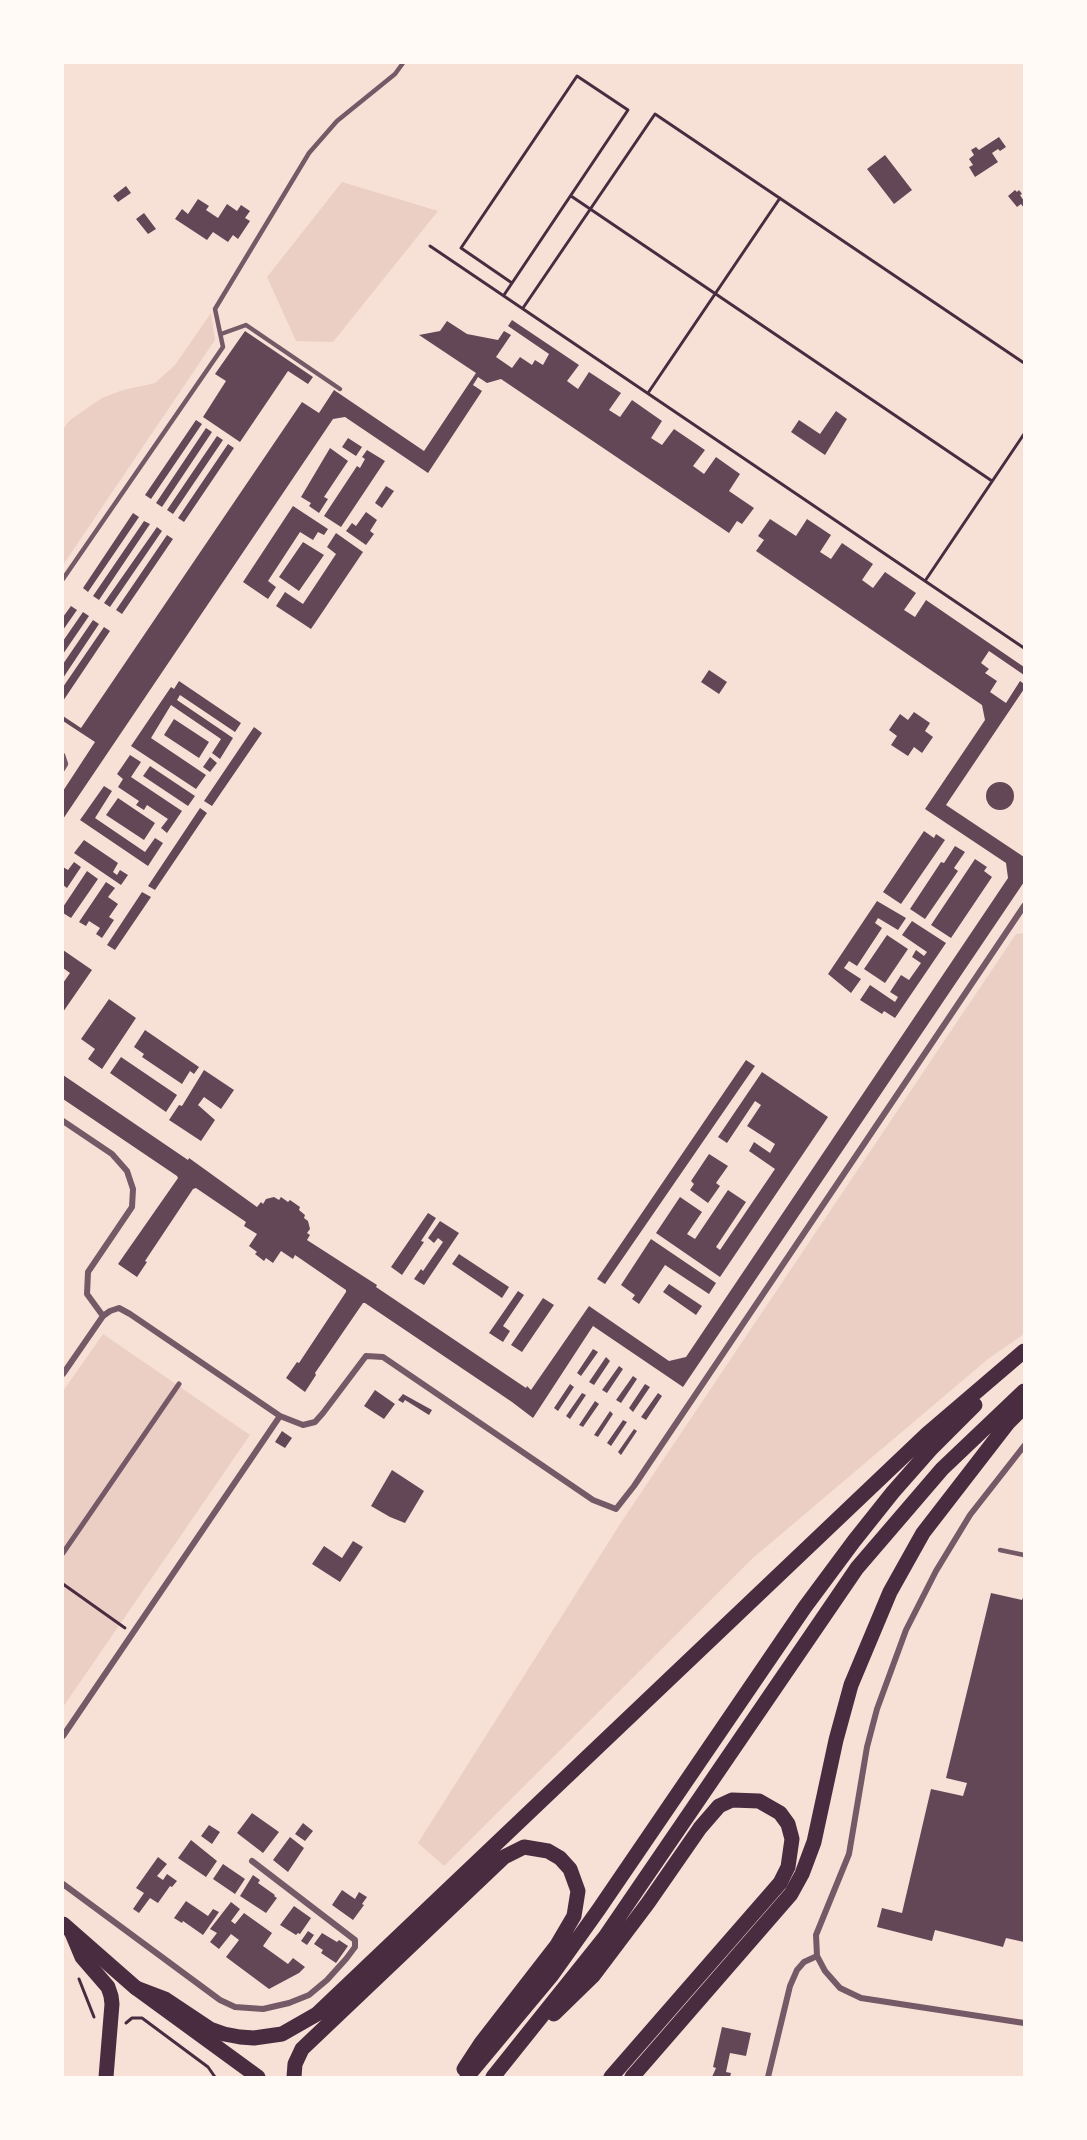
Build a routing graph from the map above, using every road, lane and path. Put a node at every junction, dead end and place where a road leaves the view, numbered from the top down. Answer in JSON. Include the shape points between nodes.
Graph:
{"nodes":[{"id":1,"x":404,"y":63,"type":"edge"},
{"id":2,"x":571,"y":196,"type":"junction"},
{"id":3,"x":780,"y":198,"type":"junction"},
{"id":4,"x":590,"y":209,"type":"junction"},
{"id":5,"x":430,"y":246,"type":"dead end"},
{"id":6,"x":512,"y":283,"type":"junction"},
{"id":7,"x":715,"y":294,"type":"junction"},
{"id":8,"x":504,"y":295,"type":"junction"},
{"id":9,"x":523,"y":309,"type":"junction"},
{"id":10,"x":221,"y":334,"type":"junction"},
{"id":11,"x":1024,"y":363,"type":"edge"},
{"id":12,"x":340,"y":389,"type":"dead end"},
{"id":13,"x":648,"y":393,"type":"junction"},
{"id":14,"x":1024,"y":434,"type":"edge"},
{"id":15,"x":992,"y":481,"type":"junction"},
{"id":16,"x":63,"y":579,"type":"edge"},
{"id":17,"x":925,"y":580,"type":"junction"},
{"id":18,"x":1024,"y":648,"type":"edge"},
{"id":19,"x":63,"y":755,"type":"edge"},
{"id":20,"x":63,"y":769,"type":"edge"},
{"id":21,"x":1024,"y":906,"type":"edge"},
{"id":22,"x":63,"y":1121,"type":"edge"},
{"id":23,"x":103,"y":1316,"type":"junction"},
{"id":24,"x":1024,"y":1351,"type":"edge"},
{"id":25,"x":1024,"y":1362,"type":"edge"},
{"id":26,"x":63,"y":1374,"type":"edge"},
{"id":27,"x":179,"y":1384,"type":"dead end"},
{"id":28,"x":1024,"y":1391,"type":"edge"},
{"id":29,"x":1024,"y":1407,"type":"edge"},
{"id":30,"x":280,"y":1416,"type":"junction"},
{"id":31,"x":1024,"y":1446,"type":"edge"},
{"id":32,"x":1000,"y":1550,"type":"dead end"},
{"id":33,"x":63,"y":1553,"type":"edge"},
{"id":34,"x":1024,"y":1555,"type":"edge"},
{"id":35,"x":63,"y":1584,"type":"edge"},
{"id":36,"x":133,"y":1634,"type":"junction"},
{"id":37,"x":63,"y":1737,"type":"edge"},
{"id":38,"x":252,"y":1861,"type":"dead end"},
{"id":39,"x":63,"y":1884,"type":"edge"},
{"id":40,"x":67,"y":1929,"type":"edge"},
{"id":41,"x":817,"y":1956,"type":"junction"},
{"id":42,"x":79,"y":1978,"type":"dead end"},
{"id":43,"x":136,"y":1988,"type":"junction"},
{"id":44,"x":94,"y":2019,"type":"dead end"},
{"id":45,"x":1024,"y":2023,"type":"edge"},
{"id":46,"x":122,"y":2026,"type":"dead end"},
{"id":47,"x":513,"y":2054,"type":"junction"},
{"id":48,"x":106,"y":2077,"type":"edge"},
{"id":49,"x":215,"y":2077,"type":"edge"},
{"id":50,"x":258,"y":2077,"type":"edge"},
{"id":51,"x":294,"y":2077,"type":"edge"},
{"id":52,"x":459,"y":2077,"type":"edge"},
{"id":53,"x":467,"y":2077,"type":"edge"},
{"id":54,"x":493,"y":2077,"type":"edge"},
{"id":55,"x":611,"y":2077,"type":"edge"},
{"id":56,"x":632,"y":2077,"type":"edge"},
{"id":57,"x":768,"y":2077,"type":"edge"}],
"edges":[{"from":1,"to":10,"type":"lane","via":[[337,121],[309,153],[215,309]]},
{"from":2,"to":4,"type":"path"},
{"from":2,"to":6,"type":"path"},
{"from":2,"to":6,"type":"path","via":[[628,110],[578,76],[461,248]]},
{"from":3,"to":4,"type":"path","via":[[655,114]]},
{"from":3,"to":7,"type":"path"},
{"from":3,"to":11,"type":"path"},
{"from":4,"to":7,"type":"path"},
{"from":4,"to":9,"type":"path"},
{"from":5,"to":8,"type":"path"},
{"from":6,"to":8,"type":"path"},
{"from":7,"to":13,"type":"path"},
{"from":7,"to":15,"type":"path"},
{"from":8,"to":9,"type":"path"},
{"from":9,"to":13,"type":"path"},
{"from":10,"to":12,"type":"lane","via":[[246,325]]},
{"from":10,"to":16,"type":"lane","via":[[223,347]]},
{"from":13,"to":17,"type":"path"},
{"from":14,"to":15,"type":"path"},
{"from":15,"to":17,"type":"path"},
{"from":17,"to":18,"type":"path"},
{"from":19,"to":20,"type":"lane"},
{"from":21,"to":30,"type":"street","via":[[616,1509],[593,1500],[383,1357],[366,1356],[315,1422],[303,1425]]},
{"from":22,"to":23,"type":"street","via":[[112,1154],[127,1171],[133,1189],[132,1207],[88,1272],[87,1294]]},
{"from":23,"to":26,"type":"street"},
{"from":23,"to":30,"type":"street","via":[[119,1308],[130,1314]]},
{"from":24,"to":43,"type":"main road","via":[[927,1434],[317,2014],[282,2034],[240,2037],[210,2029],[165,1999]]},
{"from":25,"to":53,"type":"main road","via":[[930,1450],[854,1540],[593,1919]]},
{"from":27,"to":33,"type":"street"},
{"from":28,"to":47,"type":"main road","via":[[942,1469],[857,1568],[605,1937]]},
{"from":29,"to":56,"type":"main road","via":[[923,1533],[890,1592],[851,1685],[814,1842],[791,1894]]},
{"from":30,"to":36,"type":"street"},
{"from":31,"to":41,"type":"street","via":[[970,1515],[906,1630],[877,1709],[849,1854],[816,1935]]},
{"from":32,"to":34,"type":"lane"},
{"from":35,"to":36,"type":"path"},
{"from":36,"to":37,"type":"street"},
{"from":38,"to":39,"type":"street","via":[[355,1940],[346,1959],[309,1995],[263,2009],[235,2007],[220,2000]]},
{"from":40,"to":43,"type":"main road"},
{"from":40,"to":48,"type":"main road","via":[[111,1996]]},
{"from":41,"to":45,"type":"street","via":[[840,1988],[861,1998]]},
{"from":41,"to":57,"type":"street","via":[[804,1962],[790,1986]]},
{"from":42,"to":44,"type":"path"},
{"from":43,"to":50,"type":"main road"},
{"from":46,"to":49,"type":"path","via":[[132,2018],[142,2018],[208,2067]]},
{"from":47,"to":54,"type":"main road"},
{"from":47,"to":55,"type":"main road","via":[[593,1976],[719,1806],[746,1799],[770,1806],[788,1824],[792,1839],[788,1867],[780,1883]]},
{"from":51,"to":52,"type":"main road","via":[[302,2049],[504,1857],[524,1847],[548,1851],[570,1869],[578,1891],[574,1916]]}]}
